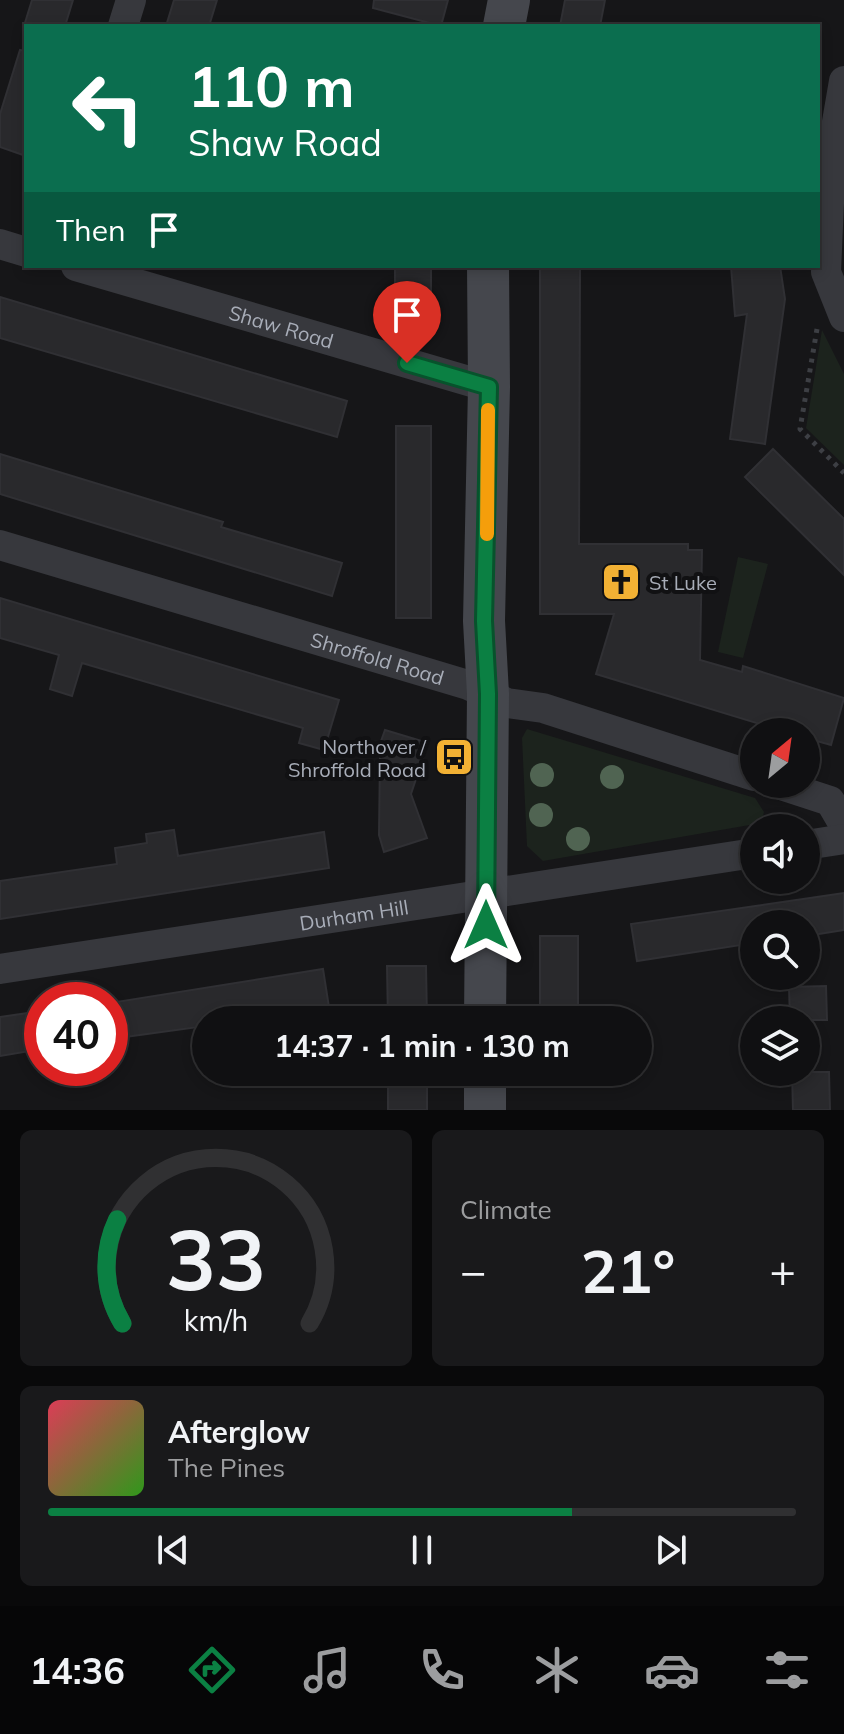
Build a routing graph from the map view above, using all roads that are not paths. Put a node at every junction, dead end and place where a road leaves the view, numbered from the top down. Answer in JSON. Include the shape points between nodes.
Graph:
{"nodes":[{"id":1,"x":131,"y":0,"type":"edge"},
{"id":2,"x":509,"y":0,"type":"edge"},
{"id":3,"x":124,"y":24,"type":"edge"},
{"id":4,"x":504,"y":24,"type":"edge"},
{"id":5,"x":844,"y":81,"type":"edge"},
{"id":6,"x":831,"y":157,"type":"edge"},
{"id":7,"x":0,"y":244,"type":"edge"},
{"id":8,"x":24,"y":251,"type":"edge"},
{"id":9,"x":83,"y":268,"type":"edge"},
{"id":10,"x":488,"y":268,"type":"edge"},
{"id":11,"x":844,"y":317,"type":"edge"},
{"id":12,"x":489,"y":387,"type":"junction"},
{"id":13,"x":0,"y":545,"type":"edge"},
{"id":14,"x":488,"y":694,"type":"junction"},
{"id":15,"x":740,"y":771,"type":"edge"},
{"id":16,"x":820,"y":798,"type":"edge"},
{"id":17,"x":844,"y":825,"type":"edge"},
{"id":18,"x":844,"y":839,"type":"edge"},
{"id":19,"x":820,"y":843,"type":"edge"},
{"id":20,"x":740,"y":855,"type":"edge"},
{"id":21,"x":486,"y":893,"type":"junction"},
{"id":22,"x":0,"y":969,"type":"edge"},
{"id":23,"x":485,"y":1006,"type":"edge"},
{"id":24,"x":485,"y":1086,"type":"edge"},
{"id":25,"x":485,"y":1110,"type":"edge"}],
"edges":[{"from":1,"to":3,"type":"street"},
{"from":2,"to":4,"type":"street"},
{"from":5,"to":6,"type":"street"},
{"from":6,"to":11,"type":"street","via":[[826,272]]},
{"from":7,"to":8,"type":"street"},
{"from":9,"to":12,"type":"street","name":"Shaw Road"},
{"from":10,"to":12,"type":"street"},
{"from":12,"to":14,"type":"street","via":[[484,621]]},
{"from":13,"to":14,"type":"street","name":"Shroffold Road"},
{"from":14,"to":15,"type":"street","name":"Shroffold Road"},
{"from":14,"to":21,"type":"street"},
{"from":16,"to":17,"type":"street","via":[[830,801]]},
{"from":18,"to":19,"type":"street"},
{"from":20,"to":21,"type":"street","name":"Durham Hill"},
{"from":21,"to":22,"type":"street","name":"Durham Hill"},
{"from":21,"to":23,"type":"street"},
{"from":24,"to":25,"type":"street"}]}
